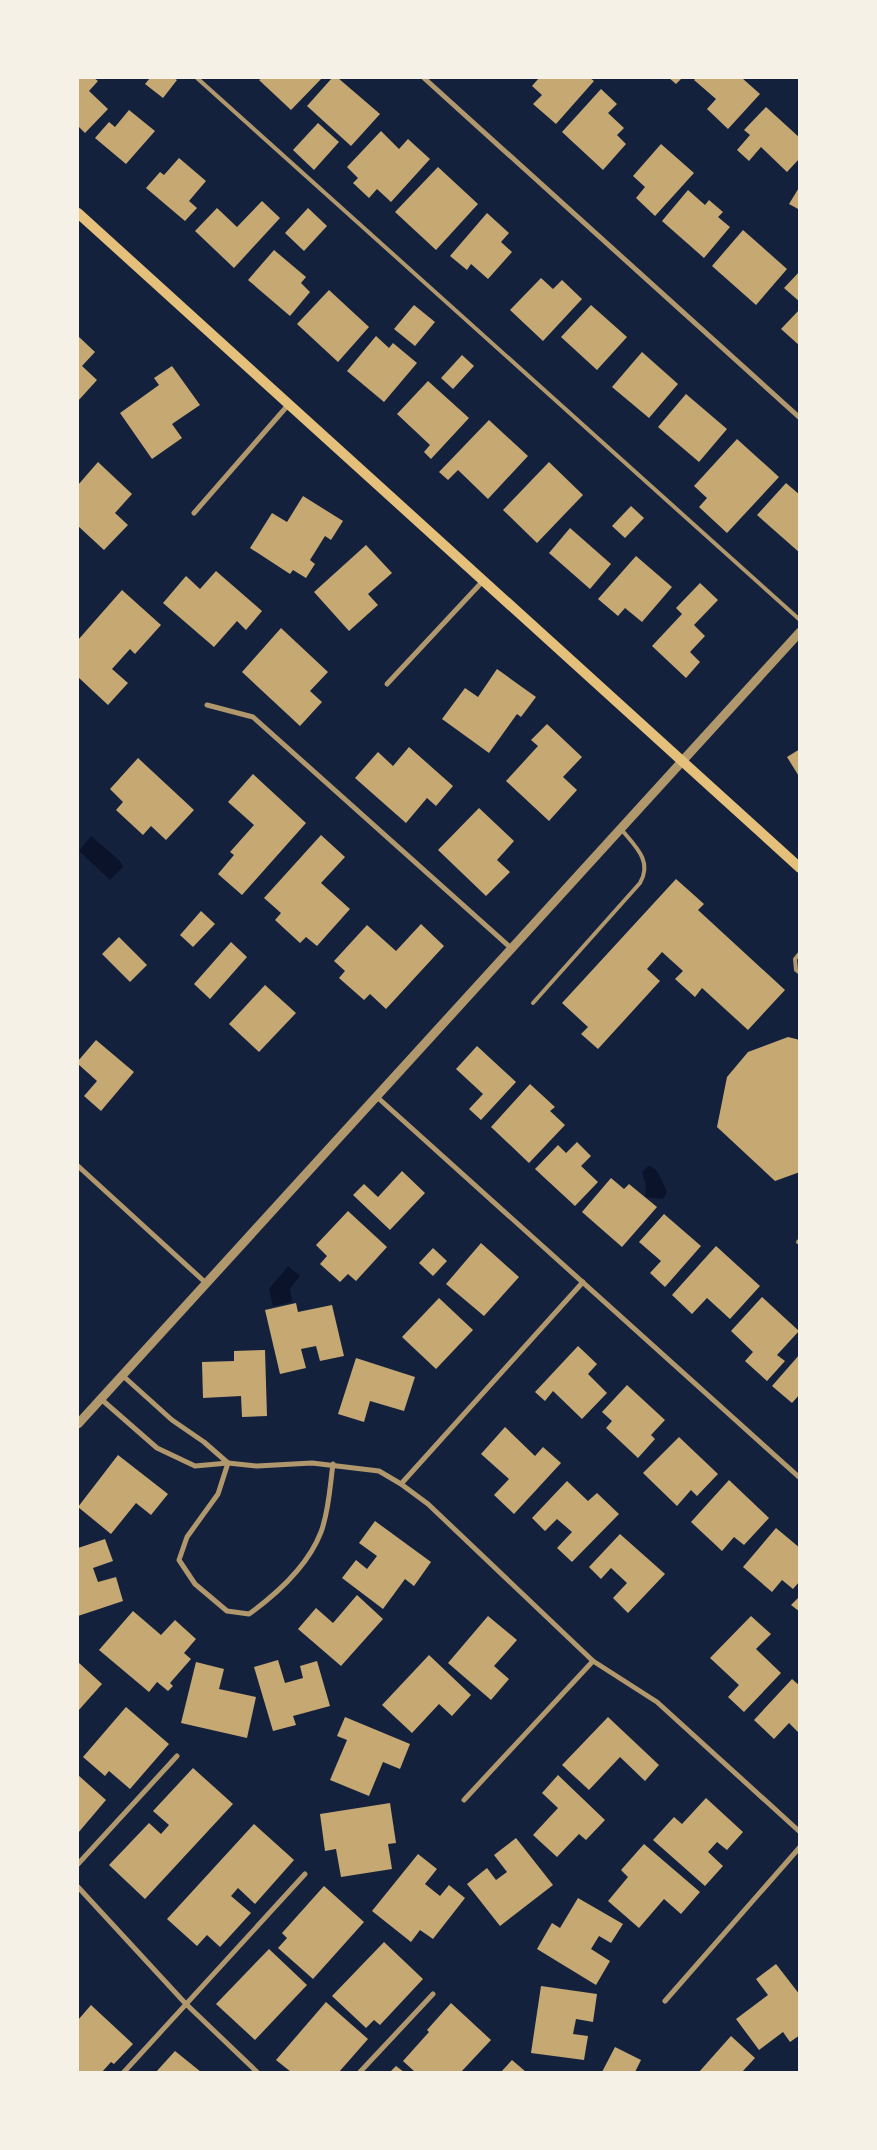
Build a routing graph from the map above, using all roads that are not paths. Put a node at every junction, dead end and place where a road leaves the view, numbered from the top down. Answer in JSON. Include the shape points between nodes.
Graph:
{"nodes":[{"id":1,"x":197,"y":78,"type":"edge"},
{"id":2,"x":424,"y":78,"type":"edge"},
{"id":3,"x":78,"y":213,"type":"edge"},
{"id":4,"x":289,"y":404,"type":"junction"},
{"id":5,"x":800,"y":418,"type":"edge"},
{"id":6,"x":194,"y":513,"type":"dead end"},
{"id":7,"x":483,"y":580,"type":"junction"},
{"id":8,"x":800,"y":620,"type":"edge"},
{"id":9,"x":800,"y":632,"type":"edge"},
{"id":10,"x":387,"y":684,"type":"dead end"},
{"id":11,"x":207,"y":705,"type":"dead end"},
{"id":12,"x":683,"y":762,"type":"junction"},
{"id":13,"x":621,"y":829,"type":"junction"},
{"id":14,"x":800,"y":868,"type":"edge"},
{"id":15,"x":512,"y":949,"type":"junction"},
{"id":16,"x":800,"y":953,"type":"edge"},
{"id":17,"x":800,"y":973,"type":"edge"},
{"id":18,"x":533,"y":1003,"type":"dead end"},
{"id":19,"x":377,"y":1097,"type":"junction"},
{"id":20,"x":78,"y":1166,"type":"edge"},
{"id":21,"x":583,"y":1282,"type":"junction"},
{"id":22,"x":207,"y":1284,"type":"junction"},
{"id":23,"x":122,"y":1375,"type":"junction"},
{"id":24,"x":101,"y":1398,"type":"junction"},
{"id":25,"x":78,"y":1424,"type":"edge"},
{"id":26,"x":228,"y":1462,"type":"junction"},
{"id":27,"x":333,"y":1464,"type":"junction"},
{"id":28,"x":800,"y":1478,"type":"edge"},
{"id":29,"x":402,"y":1484,"type":"junction"},
{"id":30,"x":593,"y":1661,"type":"junction"},
{"id":31,"x":177,"y":1756,"type":"dead end"},
{"id":32,"x":464,"y":1800,"type":"dead end"},
{"id":33,"x":800,"y":1832,"type":"edge"},
{"id":34,"x":800,"y":1847,"type":"edge"},
{"id":35,"x":78,"y":1864,"type":"edge"},
{"id":36,"x":305,"y":1874,"type":"dead end"},
{"id":37,"x":78,"y":1887,"type":"edge"},
{"id":38,"x":433,"y":1994,"type":"dead end"},
{"id":39,"x":665,"y":2002,"type":"dead end"},
{"id":40,"x":186,"y":2003,"type":"junction"},
{"id":41,"x":124,"y":2072,"type":"edge"},
{"id":42,"x":257,"y":2072,"type":"edge"},
{"id":43,"x":360,"y":2072,"type":"edge"}],
"edges":[{"from":1,"to":8,"type":"lane"},
{"from":2,"to":5,"type":"street"},
{"from":3,"to":4,"type":"main road"},
{"from":4,"to":6,"type":"street"},
{"from":4,"to":7,"type":"main road"},
{"from":7,"to":10,"type":"street"},
{"from":7,"to":12,"type":"main road"},
{"from":9,"to":12,"type":"street"},
{"from":11,"to":15,"type":"street","via":[[253,717]]},
{"from":12,"to":13,"type":"street"},
{"from":12,"to":14,"type":"main road"},
{"from":13,"to":15,"type":"street"},
{"from":13,"to":18,"type":"lane","via":[[644,858],[646,873],[640,884]]},
{"from":15,"to":19,"type":"street"},
{"from":16,"to":17,"type":"lane","via":[[795,958],[796,970]]},
{"from":19,"to":21,"type":"street"},
{"from":19,"to":22,"type":"street"},
{"from":20,"to":22,"type":"street"},
{"from":21,"to":28,"type":"street"},
{"from":21,"to":29,"type":"street"},
{"from":22,"to":23,"type":"street"},
{"from":23,"to":24,"type":"street"},
{"from":23,"to":26,"type":"street","via":[[172,1420]]},
{"from":24,"to":25,"type":"street"},
{"from":24,"to":26,"type":"street","via":[[157,1448],[177,1459],[195,1466]]},
{"from":26,"to":27,"type":"street","via":[[257,1466]]},
{"from":26,"to":27,"type":"street","via":[[218,1494],[187,1537],[179,1560],[196,1584],[227,1612],[249,1614],[273,1597],[311,1554],[322,1530]]},
{"from":27,"to":29,"type":"street","via":[[378,1471]]},
{"from":29,"to":30,"type":"street","via":[[428,1504]]},
{"from":30,"to":32,"type":"street"},
{"from":30,"to":33,"type":"street","via":[[657,1702]]},
{"from":31,"to":35,"type":"street"},
{"from":34,"to":39,"type":"street"},
{"from":36,"to":40,"type":"street"},
{"from":37,"to":40,"type":"street"},
{"from":38,"to":43,"type":"street"},
{"from":40,"to":41,"type":"street"},
{"from":40,"to":42,"type":"street"}]}
